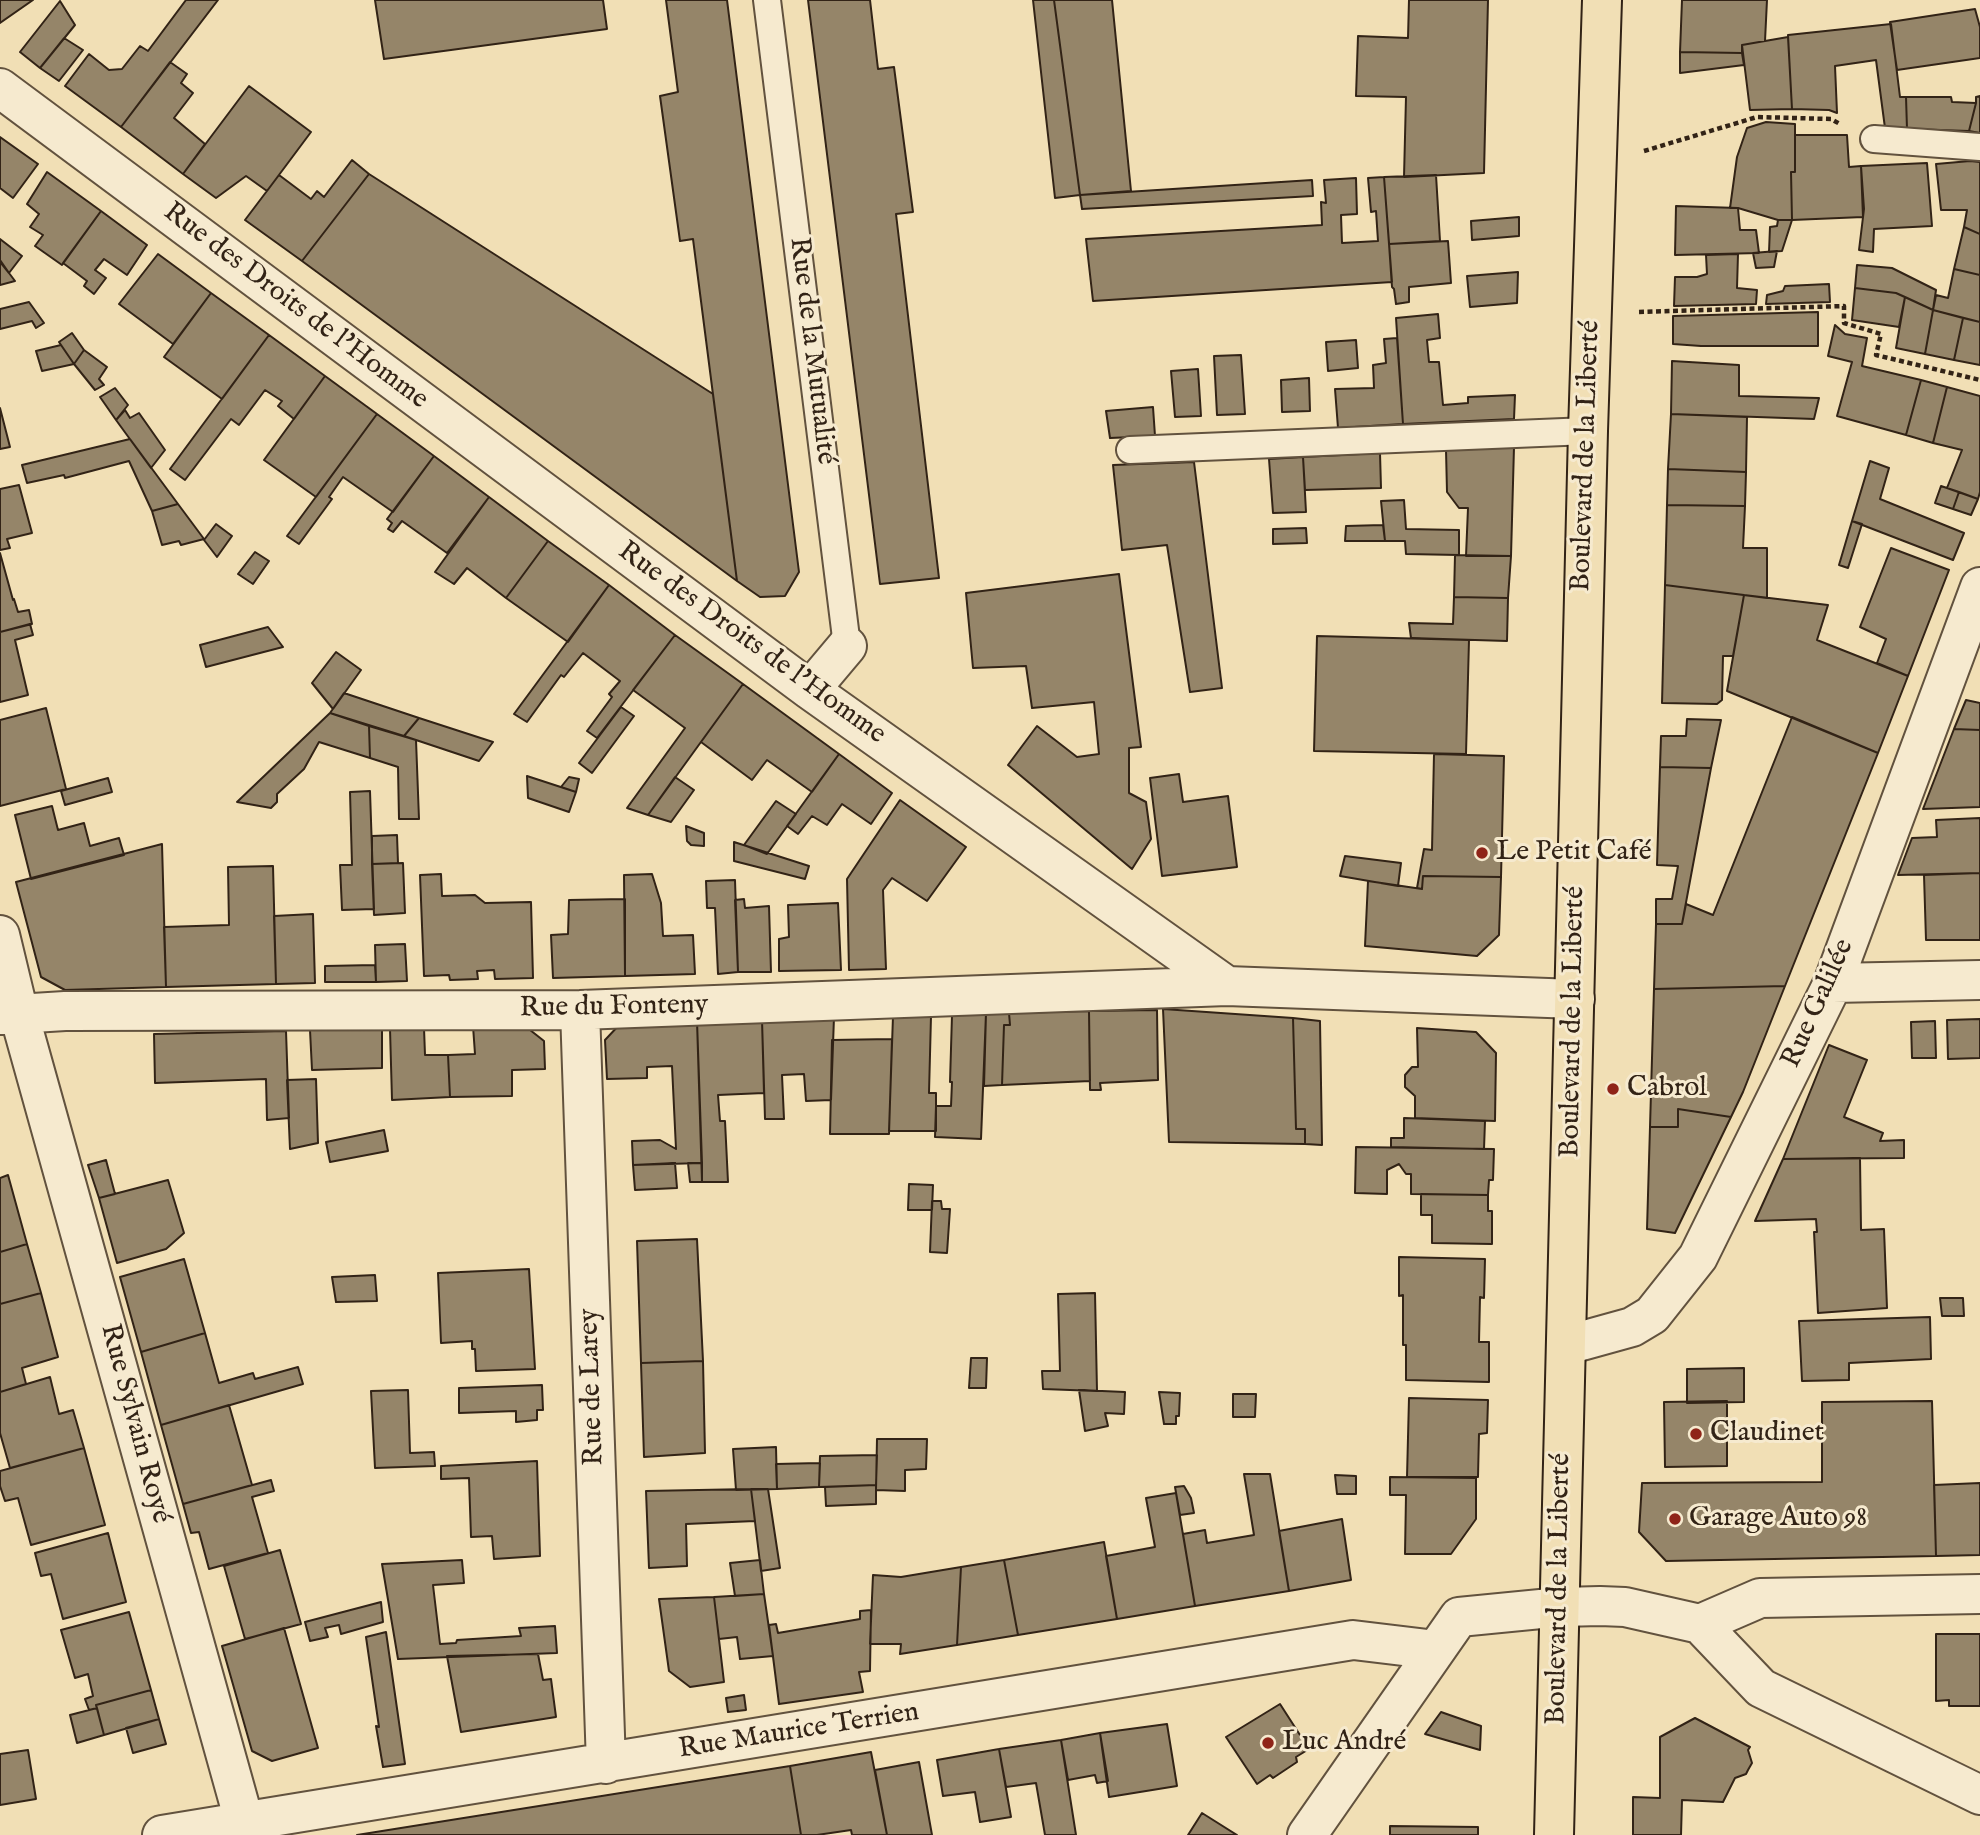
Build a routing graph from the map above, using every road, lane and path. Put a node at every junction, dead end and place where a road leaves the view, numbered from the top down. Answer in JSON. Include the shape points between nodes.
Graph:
{"nodes":[{"id":1,"x":767,"y":0,"type":"edge"},
{"id":2,"x":1602,"y":0,"type":"edge"},
{"id":3,"x":0,"y":88,"type":"edge"},
{"id":4,"x":1874,"y":139,"type":"joint"},
{"id":5,"x":1980,"y":147,"type":"edge"},
{"id":6,"x":1597,"y":165,"type":"junction"},
{"id":7,"x":1591,"y":313,"type":"junction"},
{"id":8,"x":1980,"y":380,"type":"edge"},
{"id":9,"x":1588,"y":431,"type":"junction"},
{"id":10,"x":1130,"y":450,"type":"dead end"},
{"id":11,"x":1980,"y":587,"type":"edge"},
{"id":12,"x":847,"y":646,"type":"joint"},
{"id":13,"x":810,"y":690,"type":"junction"},
{"id":14,"x":0,"y":935,"type":"edge"},
{"id":15,"x":1980,"y":980,"type":"edge"},
{"id":16,"x":1833,"y":983,"type":"junction"},
{"id":17,"x":1227,"y":986,"type":"junction"},
{"id":18,"x":1575,"y":999,"type":"junction"},
{"id":19,"x":580,"y":1010,"type":"junction"},
{"id":20,"x":10,"y":1014,"type":"edge"},
{"id":21,"x":1567,"y":1345,"type":"junction"},
{"id":22,"x":1980,"y":1594,"type":"edge"},
{"id":23,"x":1560,"y":1607,"type":"junction"},
{"id":24,"x":1700,"y":1624,"type":"junction"},
{"id":25,"x":1436,"y":1650,"type":"junction"},
{"id":26,"x":606,"y":1763,"type":"junction"},
{"id":27,"x":1980,"y":1795,"type":"edge"},
{"id":28,"x":246,"y":1828,"type":"edge"},
{"id":29,"x":162,"y":1835,"type":"edge"},
{"id":30,"x":1307,"y":1835,"type":"edge"},
{"id":31,"x":1554,"y":1835,"type":"edge"}],
"edges":[{"from":1,"to":12,"type":"lane","name":"Rue de la Mutualité"},
{"from":2,"to":6,"type":"main road","name":"Boulevard de la Liberté"},
{"from":3,"to":13,"type":"street","name":"Rue des Droits de l'Homme"},
{"from":4,"to":5,"type":"lane"},
{"from":4,"to":6,"type":"path","via":[[1830,119],[1756,117]]},
{"from":6,"to":7,"type":"main road","name":"Boulevard de la Liberté"},
{"from":7,"to":8,"type":"path","via":[[1844,306],[1844,323],[1881,334],[1875,355]]},
{"from":7,"to":9,"type":"main road","name":"Boulevard de la Liberté"},
{"from":9,"to":10,"type":"lane"},
{"from":9,"to":18,"type":"main road","name":"Boulevard de la Liberté"},
{"from":11,"to":16,"type":"street","name":"Rue Galilée"},
{"from":12,"to":13,"type":"street","name":"Rue de la Mutualité"},
{"from":13,"to":17,"type":"street","name":"Rue des Droits de l'Homme"},
{"from":14,"to":20,"type":"street","name":"Rue Sylvain Royé"},
{"from":15,"to":16,"type":"street"},
{"from":16,"to":21,"type":"street","name":"Rue Galilée","via":[[1698,1257],[1653,1315],[1632,1327]]},
{"from":17,"to":18,"type":"street"},
{"from":17,"to":19,"type":"street","name":"Rue du Fonteny"},
{"from":18,"to":21,"type":"main road","name":"Boulevard de la Liberté"},
{"from":19,"to":20,"type":"street","name":"Rue du Fonteny"},
{"from":19,"to":26,"type":"street","name":"Rue de Larey"},
{"from":20,"to":28,"type":"street","name":"Rue Sylvain Royé"},
{"from":21,"to":23,"type":"main road","name":"Boulevard de la Liberté"},
{"from":22,"to":24,"type":"street","via":[[1760,1598]]},
{"from":23,"to":24,"type":"street","via":[[1625,1607]]},
{"from":23,"to":25,"type":"street","via":[[1459,1617]]},
{"from":23,"to":31,"type":"main road","name":"Boulevard de la Liberté"},
{"from":24,"to":27,"type":"street","via":[[1761,1688]]},
{"from":25,"to":26,"type":"street","name":"Rue Maurice Terrien","via":[[1353,1640]]},
{"from":25,"to":30,"type":"street"},
{"from":26,"to":28,"type":"street","name":"Rue Maurice Terrien"},
{"from":28,"to":29,"type":"street","name":"Rue Maurice Terrien"}]}
